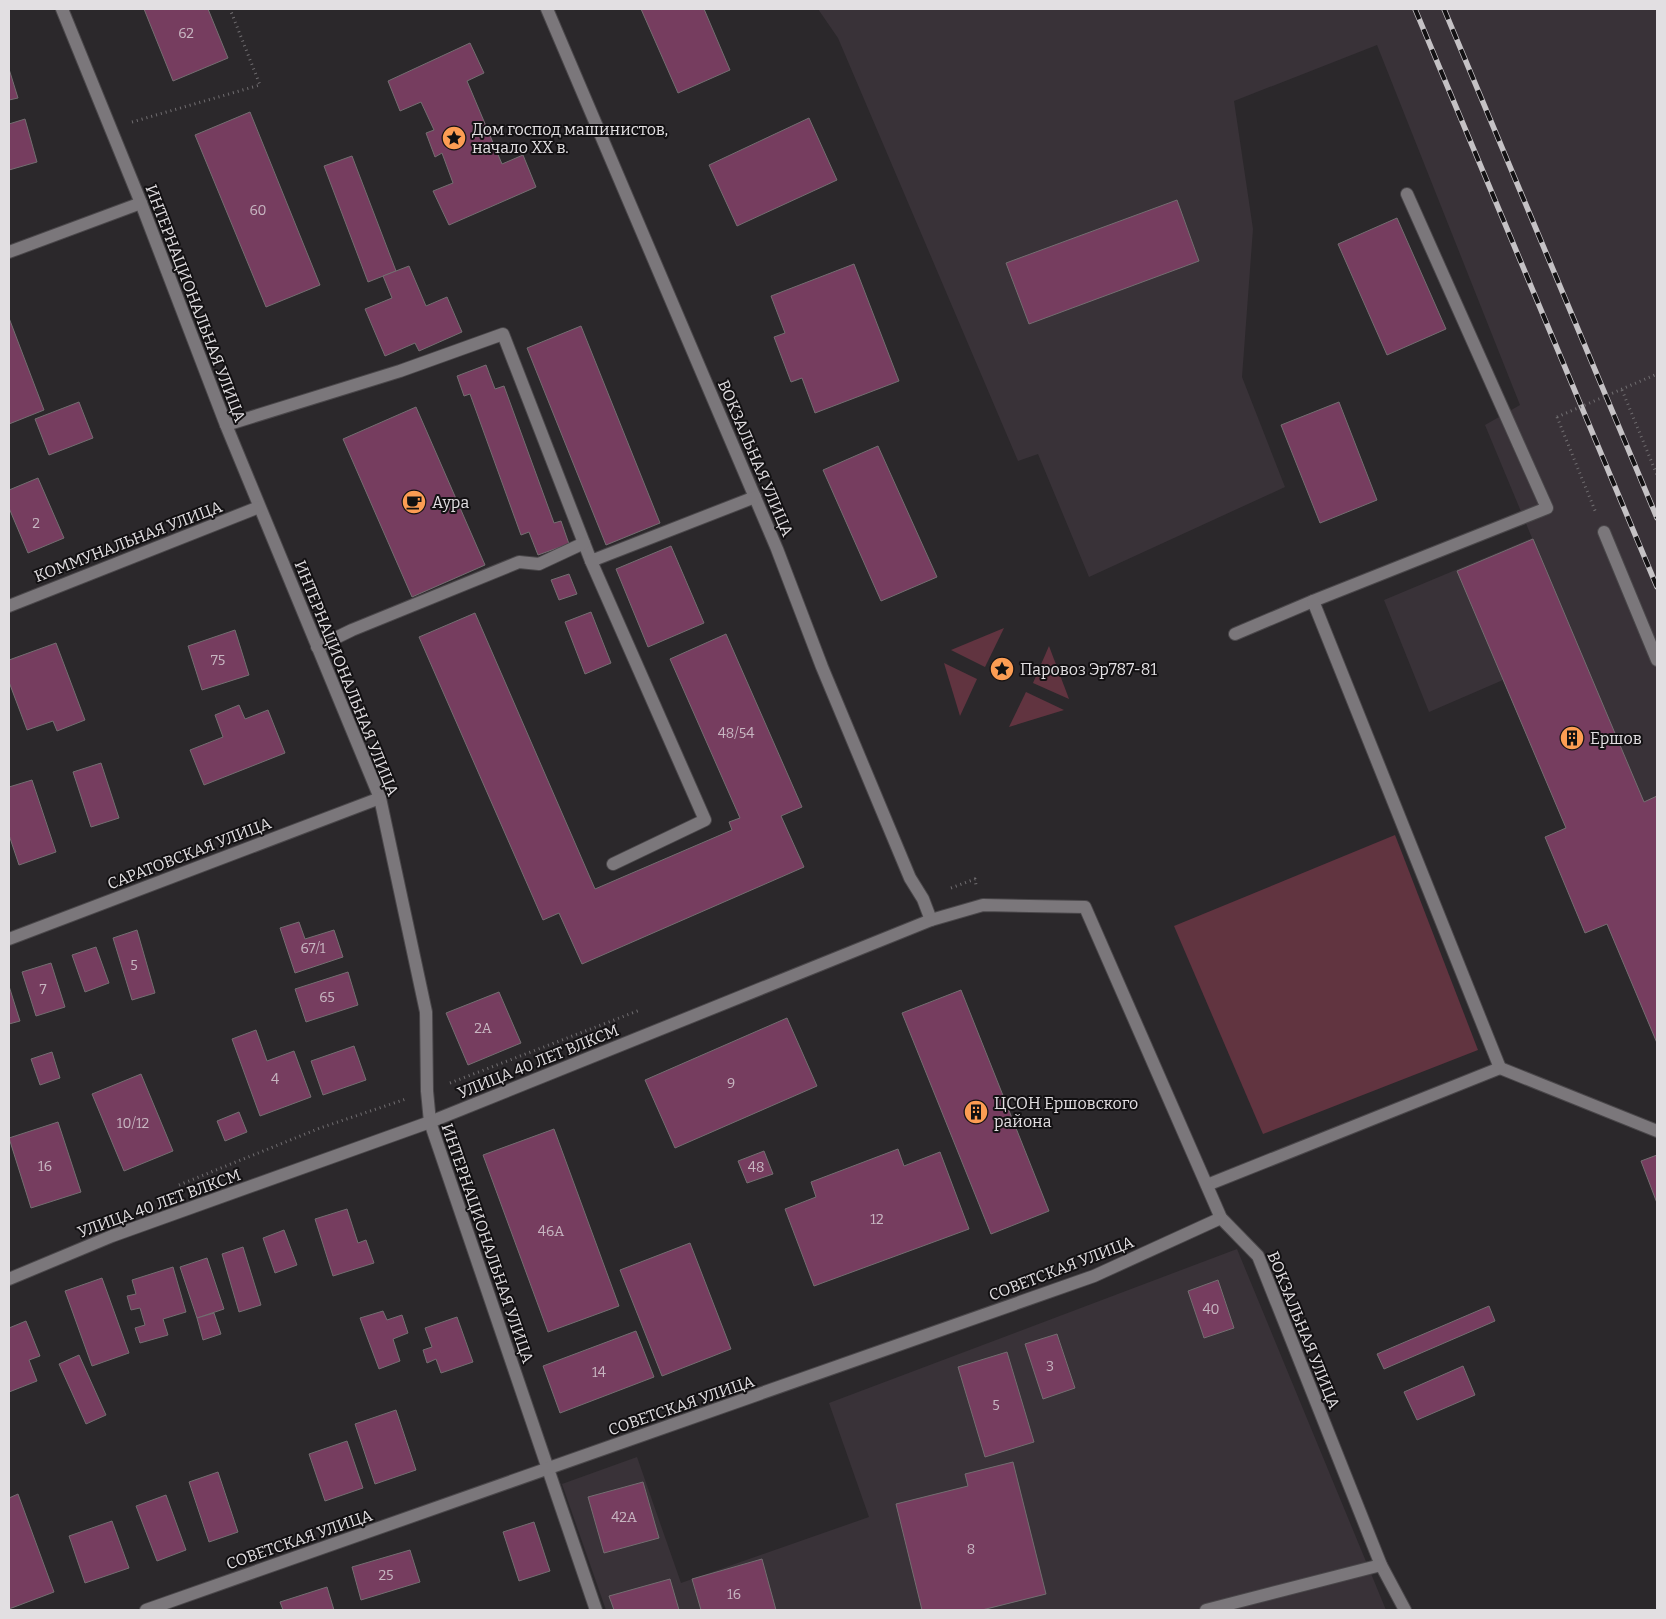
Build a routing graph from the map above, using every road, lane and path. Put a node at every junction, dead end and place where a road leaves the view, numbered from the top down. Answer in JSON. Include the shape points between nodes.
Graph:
{"nodes":[{"id":1,"x":62,"y":9,"type":"edge"},
{"id":2,"x":230,"y":9,"type":"edge"},
{"id":3,"x":547,"y":9,"type":"edge"},
{"id":4,"x":111,"y":128,"type":"junction"},
{"id":5,"x":1407,"y":194,"type":"dead end"},
{"id":6,"x":141,"y":203,"type":"junction"},
{"id":7,"x":9,"y":252,"type":"edge"},
{"id":8,"x":1657,"y":374,"type":"edge"},
{"id":9,"x":1622,"y":390,"type":"junction"},
{"id":10,"x":226,"y":425,"type":"junction"},
{"id":11,"x":1657,"y":476,"type":"edge"},
{"id":12,"x":755,"y":497,"type":"junction"},
{"id":13,"x":259,"y":507,"type":"junction"},
{"id":14,"x":1604,"y":532,"type":"joint"},
{"id":15,"x":584,"y":543,"type":"junction"},
{"id":16,"x":591,"y":561,"type":"junction"},
{"id":17,"x":1313,"y":601,"type":"junction"},
{"id":18,"x":9,"y":606,"type":"edge"},
{"id":19,"x":1235,"y":634,"type":"dead end"},
{"id":20,"x":317,"y":646,"type":"junction"},
{"id":21,"x":1657,"y":660,"type":"edge"},
{"id":22,"x":380,"y":798,"type":"junction"},
{"id":23,"x":613,"y":864,"type":"dead end"},
{"id":24,"x":922,"y":899,"type":"junction"},
{"id":25,"x":983,"y":905,"type":"junction"},
{"id":26,"x":1085,"y":907,"type":"joint"},
{"id":27,"x":931,"y":920,"type":"junction"},
{"id":28,"x":9,"y":939,"type":"edge"},
{"id":29,"x":643,"y":1009,"type":"dead end"},
{"id":30,"x":1500,"y":1068,"type":"junction"},
{"id":31,"x":427,"y":1091,"type":"junction"},
{"id":32,"x":430,"y":1122,"type":"junction"},
{"id":33,"x":1657,"y":1131,"type":"edge"},
{"id":34,"x":1207,"y":1185,"type":"junction"},
{"id":35,"x":174,"y":1188,"type":"dead end"},
{"id":36,"x":1221,"y":1218,"type":"junction"},
{"id":37,"x":9,"y":1279,"type":"edge"},
{"id":38,"x":548,"y":1469,"type":"junction"},
{"id":39,"x":1381,"y":1565,"type":"junction"},
{"id":40,"x":146,"y":1610,"type":"edge"},
{"id":41,"x":596,"y":1610,"type":"edge"},
{"id":42,"x":1206,"y":1610,"type":"edge"},
{"id":43,"x":1405,"y":1610,"type":"edge"}],
"edges":[{"from":1,"to":4,"type":"street","name":"ИНТЕРНАЦИОНАЛЬНАЯ УЛИЦА"},
{"from":2,"to":4,"type":"path","via":[[260,85]]},
{"from":3,"to":12,"type":"street","name":"ВОКЗАЛЬНАЯ УЛИЦА"},
{"from":4,"to":6,"type":"street","name":"ИНТЕРНАЦИОНАЛЬНАЯ УЛИЦА"},
{"from":5,"to":17,"type":"street","via":[[1547,508]]},
{"from":6,"to":7,"type":"street"},
{"from":6,"to":10,"type":"street","name":"ИНТЕРНАЦИОНАЛЬНАЯ УЛИЦА"},
{"from":8,"to":9,"type":"path","bridge":true},
{"from":9,"to":11,"type":"path"},
{"from":9,"to":14,"type":"path","bridge":true,"via":[[1557,417]]},
{"from":10,"to":13,"type":"street","name":"ИНТЕРНАЦИОНАЛЬНАЯ УЛИЦА"},
{"from":10,"to":15,"type":"street","via":[[400,371],[503,334]]},
{"from":12,"to":16,"type":"street"},
{"from":12,"to":24,"type":"street","name":"ВОКЗАЛЬНАЯ УЛИЦА","via":[[883,814]]},
{"from":13,"to":18,"type":"street","name":"КОММУНАЛЬНАЯ УЛИЦА"},
{"from":13,"to":20,"type":"street","name":"ИНТЕРНАЦИОНАЛЬНАЯ УЛИЦА"},
{"from":14,"to":21,"type":"street"},
{"from":15,"to":16,"type":"street"},
{"from":15,"to":20,"type":"street","via":[[539,564],[519,562]]},
{"from":16,"to":23,"type":"street","via":[[705,820]]},
{"from":17,"to":19,"type":"street"},
{"from":17,"to":30,"type":"street"},
{"from":20,"to":22,"type":"street","name":"ИНТЕРНАЦИОНАЛЬНАЯ УЛИЦА"},
{"from":22,"to":28,"type":"street","name":"САРАТОВСКАЯ УЛИЦА"},
{"from":22,"to":31,"type":"street","name":"ИНТЕРНАЦИОНАЛЬНАЯ УЛИЦА","via":[[426,1012]]},
{"from":24,"to":25,"type":"path","via":[[975,879]]},
{"from":24,"to":27,"type":"street","name":"ВОКЗАЛЬНАЯ УЛИЦА"},
{"from":25,"to":26,"type":"street","name":"УЛИЦА 40 ЛЕТ ВЛКСМ"},
{"from":25,"to":27,"type":"street","name":"УЛИЦА 40 ЛЕТ ВЛКСМ"},
{"from":26,"to":34,"type":"street","name":"ВОКЗАЛЬНАЯ УЛИЦА"},
{"from":27,"to":32,"type":"street","name":"УЛИЦА 40 ЛЕТ ВЛКСМ"},
{"from":29,"to":31,"type":"path"},
{"from":30,"to":33,"type":"street"},
{"from":30,"to":34,"type":"street"},
{"from":31,"to":32,"type":"street","name":"ИНТЕРНАЦИОНАЛЬНАЯ УЛИЦА"},
{"from":31,"to":35,"type":"path","via":[[320,1128]]},
{"from":32,"to":37,"type":"street","name":"УЛИЦА 40 ЛЕТ ВЛКСМ","via":[[112,1236]]},
{"from":32,"to":38,"type":"street","name":"ИНТЕРНАЦИОНАЛЬНАЯ УЛИЦА"},
{"from":34,"to":36,"type":"street","name":"ВОКЗАЛЬНАЯ УЛИЦА"},
{"from":36,"to":38,"type":"street","name":"СОВЕТСКАЯ УЛИЦА","via":[[1094,1276]]},
{"from":36,"to":39,"type":"street","name":"ВОКЗАЛЬНАЯ УЛИЦА","via":[[1258,1256]]},
{"from":38,"to":40,"type":"street","name":"СОВЕТСКАЯ УЛИЦА"},
{"from":38,"to":41,"type":"street","name":"ИНТЕРНАЦИОНАЛЬНАЯ УЛИЦА"},
{"from":39,"to":42,"type":"street"},
{"from":39,"to":43,"type":"street","name":"ВОКЗАЛЬНАЯ УЛИЦА"}]}
